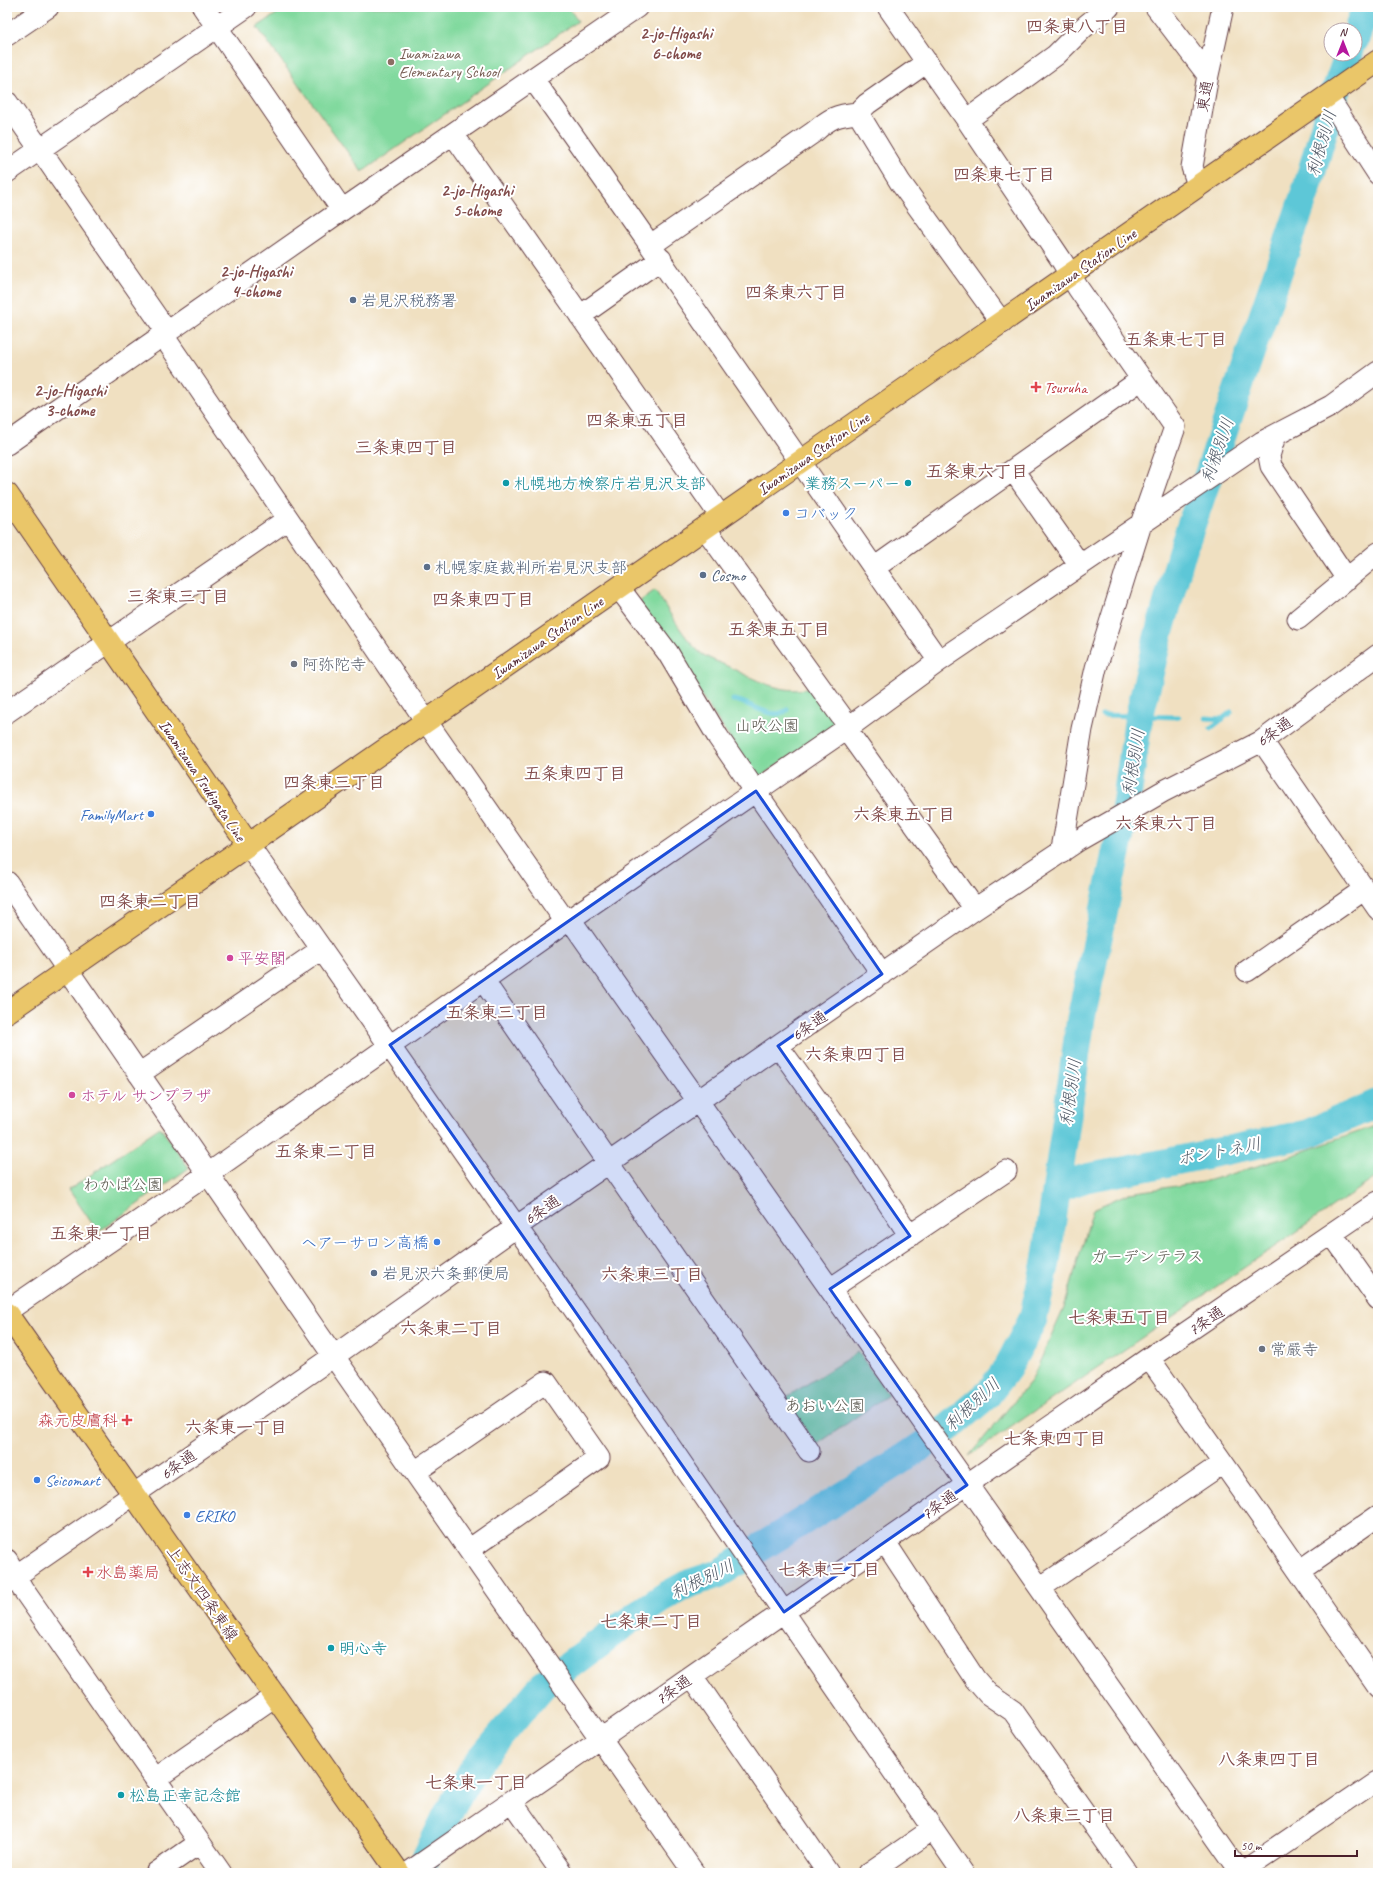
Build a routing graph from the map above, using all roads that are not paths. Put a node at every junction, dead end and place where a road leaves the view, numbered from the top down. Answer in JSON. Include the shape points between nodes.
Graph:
{"nodes":[{"id":1,"x":48,"y":7,"type":"edge"},
{"id":2,"x":203,"y":7,"type":"edge"},
{"id":3,"x":246,"y":7,"type":"edge"},
{"id":4,"x":637,"y":7,"type":"edge"},
{"id":5,"x":888,"y":7,"type":"edge"},
{"id":6,"x":1109,"y":7,"type":"edge"},
{"id":7,"x":1156,"y":7,"type":"edge"},
{"id":8,"x":1223,"y":7,"type":"edge"},
{"id":9,"x":217,"y":27,"type":"junction"},
{"id":10,"x":7,"y":35,"type":"edge"},
{"id":11,"x":1378,"y":61,"type":"edge"},
{"id":12,"x":927,"y":62,"type":"junction"},
{"id":13,"x":1208,"y":75,"type":"junction"},
{"id":14,"x":533,"y":79,"type":"junction"},
{"id":15,"x":1328,"y":97,"type":"junction"},
{"id":16,"x":7,"y":102,"type":"edge"},
{"id":17,"x":858,"y":113,"type":"junction"},
{"id":18,"x":967,"y":120,"type":"junction"},
{"id":19,"x":453,"y":134,"type":"junction"},
{"id":20,"x":40,"y":149,"type":"junction"},
{"id":21,"x":7,"y":172,"type":"edge"},
{"id":22,"x":1378,"y":174,"type":"edge"},
{"id":23,"x":1198,"y":185,"type":"junction"},
{"id":24,"x":342,"y":210,"type":"junction"},
{"id":25,"x":656,"y":252,"type":"junction"},
{"id":26,"x":1071,"y":275,"type":"junction"},
{"id":27,"x":580,"y":316,"type":"junction"},
{"id":28,"x":1002,"y":323,"type":"junction"},
{"id":29,"x":164,"y":333,"type":"junction"},
{"id":30,"x":1378,"y":372,"type":"edge"},
{"id":31,"x":1142,"y":379,"type":"junction"},
{"id":32,"x":1268,"y":439,"type":"junction"},
{"id":33,"x":7,"y":444,"type":"edge"},
{"id":34,"x":800,"y":462,"type":"junction"},
{"id":35,"x":1013,"y":470,"type":"junction"},
{"id":36,"x":7,"y":494,"type":"edge"},
{"id":37,"x":288,"y":520,"type":"junction"},
{"id":38,"x":713,"y":523,"type":"junction"},
{"id":39,"x":1141,"y":524,"type":"junction"},
{"id":40,"x":1378,"y":553,"type":"edge"},
{"id":41,"x":1080,"y":565,"type":"junction"},
{"id":42,"x":874,"y":568,"type":"junction"},
{"id":43,"x":1347,"y":579,"type":"junction"},
{"id":44,"x":619,"y":588,"type":"junction"},
{"id":45,"x":1298,"y":619,"type":"dead end"},
{"id":46,"x":110,"y":642,"type":"junction"},
{"id":47,"x":1378,"y":655,"type":"edge"},
{"id":48,"x":939,"y":661,"type":"junction"},
{"id":49,"x":7,"y":712,"type":"edge"},
{"id":50,"x":426,"y":721,"type":"junction"},
{"id":51,"x":848,"y":728,"type":"junction"},
{"id":52,"x":1262,"y":741,"type":"junction"},
{"id":53,"x":756,"y":791,"type":"junction"},
{"id":54,"x":248,"y":844,"type":"junction"},
{"id":55,"x":1060,"y":853,"type":"junction"},
{"id":56,"x":7,"y":882,"type":"edge"},
{"id":57,"x":1364,"y":889,"type":"junction"},
{"id":58,"x":1377,"y":907,"type":"edge"},
{"id":59,"x":976,"y":909,"type":"junction"},
{"id":60,"x":568,"y":920,"type":"junction"},
{"id":61,"x":322,"y":949,"type":"junction"},
{"id":62,"x":68,"y":968,"type":"junction"},
{"id":63,"x":1247,"y":971,"type":"dead end"},
{"id":64,"x":882,"y":974,"type":"junction"},
{"id":65,"x":484,"y":980,"type":"junction"},
{"id":66,"x":7,"y":1012,"type":"edge"},
{"id":67,"x":390,"y":1045,"type":"junction"},
{"id":68,"x":778,"y":1046,"type":"junction"},
{"id":69,"x":139,"y":1074,"type":"junction"},
{"id":70,"x":699,"y":1101,"type":"junction"},
{"id":71,"x":609,"y":1164,"type":"junction"},
{"id":72,"x":1006,"y":1171,"type":"dead end"},
{"id":73,"x":208,"y":1174,"type":"junction"},
{"id":74,"x":1378,"y":1202,"type":"edge"},
{"id":75,"x":516,"y":1227,"type":"junction"},
{"id":76,"x":1332,"y":1234,"type":"junction"},
{"id":77,"x":910,"y":1236,"type":"junction"},
{"id":78,"x":830,"y":1289,"type":"junction"},
{"id":79,"x":1378,"y":1299,"type":"edge"},
{"id":80,"x":7,"y":1312,"type":"edge"},
{"id":81,"x":334,"y":1356,"type":"junction"},
{"id":82,"x":1149,"y":1358,"type":"junction"},
{"id":83,"x":809,"y":1451,"type":"dead end"},
{"id":84,"x":1223,"y":1462,"type":"junction"},
{"id":85,"x":415,"y":1472,"type":"junction"},
{"id":86,"x":967,"y":1484,"type":"junction"},
{"id":87,"x":135,"y":1494,"type":"junction"},
{"id":88,"x":1378,"y":1516,"type":"edge"},
{"id":89,"x":885,"y":1542,"type":"junction"},
{"id":90,"x":470,"y":1550,"type":"junction"},
{"id":91,"x":1298,"y":1571,"type":"junction"},
{"id":92,"x":10,"y":1573,"type":"edge"},
{"id":93,"x":1040,"y":1588,"type":"junction"},
{"id":94,"x":784,"y":1612,"type":"junction"},
{"id":95,"x":692,"y":1676,"type":"junction"},
{"id":96,"x":1378,"y":1686,"type":"edge"},
{"id":97,"x":275,"y":1696,"type":"junction"},
{"id":98,"x":601,"y":1739,"type":"junction"},
{"id":99,"x":155,"y":1779,"type":"junction"},
{"id":100,"x":1378,"y":1780,"type":"edge"},
{"id":101,"x":507,"y":1805,"type":"junction"},
{"id":102,"x":933,"y":1829,"type":"junction"},
{"id":103,"x":199,"y":1842,"type":"junction"},
{"id":104,"x":402,"y":1868,"type":"edge"},
{"id":105,"x":156,"y":1873,"type":"edge"},
{"id":106,"x":220,"y":1873,"type":"edge"},
{"id":107,"x":562,"y":1873,"type":"edge"},
{"id":108,"x":694,"y":1873,"type":"edge"},
{"id":109,"x":828,"y":1873,"type":"edge"},
{"id":110,"x":869,"y":1873,"type":"edge"},
{"id":111,"x":963,"y":1873,"type":"edge"},
{"id":112,"x":1127,"y":1873,"type":"edge"},
{"id":113,"x":1240,"y":1873,"type":"edge"}],
"edges":[{"from":1,"to":10,"type":"street"},
{"from":2,"to":9,"type":"street"},
{"from":3,"to":9,"type":"street"},
{"from":4,"to":14,"type":"street"},
{"from":5,"to":12,"type":"street"},
{"from":6,"to":18,"type":"street","via":[[1056,55]]},
{"from":7,"to":13,"type":"street"},
{"from":8,"to":13,"type":"street","name":"東通"},
{"from":9,"to":20,"type":"street"},
{"from":9,"to":24,"type":"street"},
{"from":11,"to":15,"type":"main road","name":"Iwamizawa Station Line"},
{"from":12,"to":17,"type":"street"},
{"from":12,"to":18,"type":"street"},
{"from":13,"to":23,"type":"street","name":"東通","via":[[1192,167]]},
{"from":14,"to":19,"type":"street"},
{"from":14,"to":25,"type":"street"},
{"from":15,"to":22,"type":"street"},
{"from":15,"to":23,"type":"main road","name":"Iwamizawa Station Line"},
{"from":16,"to":20,"type":"street"},
{"from":17,"to":25,"type":"street","via":[[828,119]]},
{"from":17,"to":28,"type":"street","via":[[900,182]]},
{"from":18,"to":26,"type":"street"},
{"from":19,"to":24,"type":"street"},
{"from":19,"to":27,"type":"street"},
{"from":20,"to":21,"type":"street"},
{"from":20,"to":29,"type":"street"},
{"from":23,"to":26,"type":"main road","name":"Iwamizawa Station Line"},
{"from":24,"to":29,"type":"street"},
{"from":25,"to":27,"type":"street"},
{"from":25,"to":34,"type":"street"},
{"from":26,"to":28,"type":"main road","name":"Iwamizawa Station Line"},
{"from":26,"to":31,"type":"street"},
{"from":27,"to":38,"type":"street"},
{"from":28,"to":34,"type":"main road","name":"Iwamizawa Station Line"},
{"from":29,"to":33,"type":"street"},
{"from":29,"to":37,"type":"street"},
{"from":30,"to":32,"type":"street","via":[[1331,406]]},
{"from":31,"to":35,"type":"street"},
{"from":31,"to":39,"type":"street","via":[[1175,427]]},
{"from":32,"to":39,"type":"street"},
{"from":32,"to":43,"type":"street","via":[[1271,466]]},
{"from":34,"to":38,"type":"main road","name":"Iwamizawa Station Line"},
{"from":34,"to":42,"type":"street"},
{"from":35,"to":41,"type":"street"},
{"from":35,"to":42,"type":"street"},
{"from":36,"to":46,"type":"main road","name":"Iwamizawa Tsukigata Line"},
{"from":37,"to":46,"type":"street"},
{"from":37,"to":50,"type":"street"},
{"from":38,"to":44,"type":"main road","name":"Iwamizawa Station Line"},
{"from":38,"to":51,"type":"street"},
{"from":39,"to":41,"type":"street"},
{"from":39,"to":55,"type":"street","via":[[1086,706],[1066,834]]},
{"from":40,"to":43,"type":"street"},
{"from":41,"to":48,"type":"street"},
{"from":42,"to":48,"type":"street"},
{"from":43,"to":45,"type":"street"},
{"from":44,"to":50,"type":"main road","name":"Iwamizawa Station Line"},
{"from":44,"to":53,"type":"street","via":[[668,653],[718,737]]},
{"from":46,"to":49,"type":"street"},
{"from":46,"to":54,"type":"main road","name":"Iwamizawa Tsukigata Line"},
{"from":47,"to":52,"type":"street","name":"6条通"},
{"from":48,"to":51,"type":"street"},
{"from":50,"to":54,"type":"main road","name":"Iwamizawa Station Line"},
{"from":50,"to":60,"type":"street"},
{"from":51,"to":53,"type":"street"},
{"from":51,"to":59,"type":"street"},
{"from":52,"to":55,"type":"street","name":"6条通","via":[[1162,792]]},
{"from":52,"to":57,"type":"street"},
{"from":53,"to":60,"type":"street"},
{"from":53,"to":64,"type":"street"},
{"from":54,"to":61,"type":"street"},
{"from":54,"to":62,"type":"main road","name":"Iwamizawa Tsukigata Line"},
{"from":55,"to":59,"type":"street","name":"6条通"},
{"from":56,"to":62,"type":"street"},
{"from":57,"to":58,"type":"street"},
{"from":57,"to":63,"type":"street"},
{"from":59,"to":64,"type":"street","name":"6条通"},
{"from":60,"to":65,"type":"street"},
{"from":60,"to":70,"type":"street"},
{"from":61,"to":67,"type":"street"},
{"from":61,"to":69,"type":"street"},
{"from":62,"to":66,"type":"main road","name":"Iwamizawa Tsukigata Line"},
{"from":62,"to":69,"type":"street"},
{"from":64,"to":68,"type":"street","name":"6条通"},
{"from":65,"to":67,"type":"street"},
{"from":65,"to":71,"type":"street"},
{"from":67,"to":73,"type":"street"},
{"from":67,"to":75,"type":"street"},
{"from":68,"to":70,"type":"street","name":"6条通"},
{"from":68,"to":77,"type":"street","via":[[855,1153]]},
{"from":69,"to":73,"type":"street"},
{"from":70,"to":71,"type":"street","name":"6条通"},
{"from":70,"to":78,"type":"street"},
{"from":71,"to":75,"type":"street","name":"6条通"},
{"from":71,"to":83,"type":"street"},
{"from":72,"to":77,"type":"street"},
{"from":73,"to":80,"type":"street"},
{"from":73,"to":81,"type":"street"},
{"from":74,"to":76,"type":"street","name":"7条通"},
{"from":75,"to":81,"type":"street","name":"6条通"},
{"from":75,"to":94,"type":"street"},
{"from":76,"to":79,"type":"street"},
{"from":76,"to":82,"type":"street","name":"7条通"},
{"from":77,"to":78,"type":"street"},
{"from":78,"to":86,"type":"street"},
{"from":80,"to":87,"type":"main road","name":"上志文四条東線"},
{"from":81,"to":85,"type":"street"},
{"from":81,"to":87,"type":"street","name":"6条通"},
{"from":82,"to":84,"type":"street"},
{"from":82,"to":86,"type":"street","name":"7条通"},
{"from":84,"to":91,"type":"street"},
{"from":84,"to":93,"type":"street"},
{"from":85,"to":90,"type":"street"},
{"from":85,"to":90,"type":"street","via":[[546,1382],[599,1458]]},
{"from":86,"to":89,"type":"street","name":"7条通"},
{"from":86,"to":93,"type":"street"},
{"from":87,"to":92,"type":"street","name":"6条通"},
{"from":87,"to":97,"type":"main road","name":"上志文四条東線"},
{"from":88,"to":91,"type":"street"},
{"from":89,"to":94,"type":"street","name":"7条通"},
{"from":89,"to":112,"type":"street","via":[[975,1679],[988,1694],[1013,1711]]},
{"from":90,"to":98,"type":"street"},
{"from":91,"to":96,"type":"street"},
{"from":92,"to":99,"type":"street"},
{"from":93,"to":113,"type":"street"},
{"from":94,"to":95,"type":"street","name":"7条通"},
{"from":94,"to":102,"type":"street"},
{"from":95,"to":98,"type":"street","name":"7条通"},
{"from":95,"to":109,"type":"street"},
{"from":97,"to":99,"type":"street"},
{"from":97,"to":104,"type":"main road","name":"上志文四条東線"},
{"from":98,"to":101,"type":"street","name":"7条通"},
{"from":98,"to":108,"type":"street"},
{"from":99,"to":103,"type":"street"},
{"from":100,"to":113,"type":"street"},
{"from":101,"to":104,"type":"street","name":"7条通"},
{"from":101,"to":107,"type":"street"},
{"from":102,"to":110,"type":"street"},
{"from":102,"to":111,"type":"street"},
{"from":103,"to":105,"type":"street"},
{"from":103,"to":106,"type":"street"}]}
